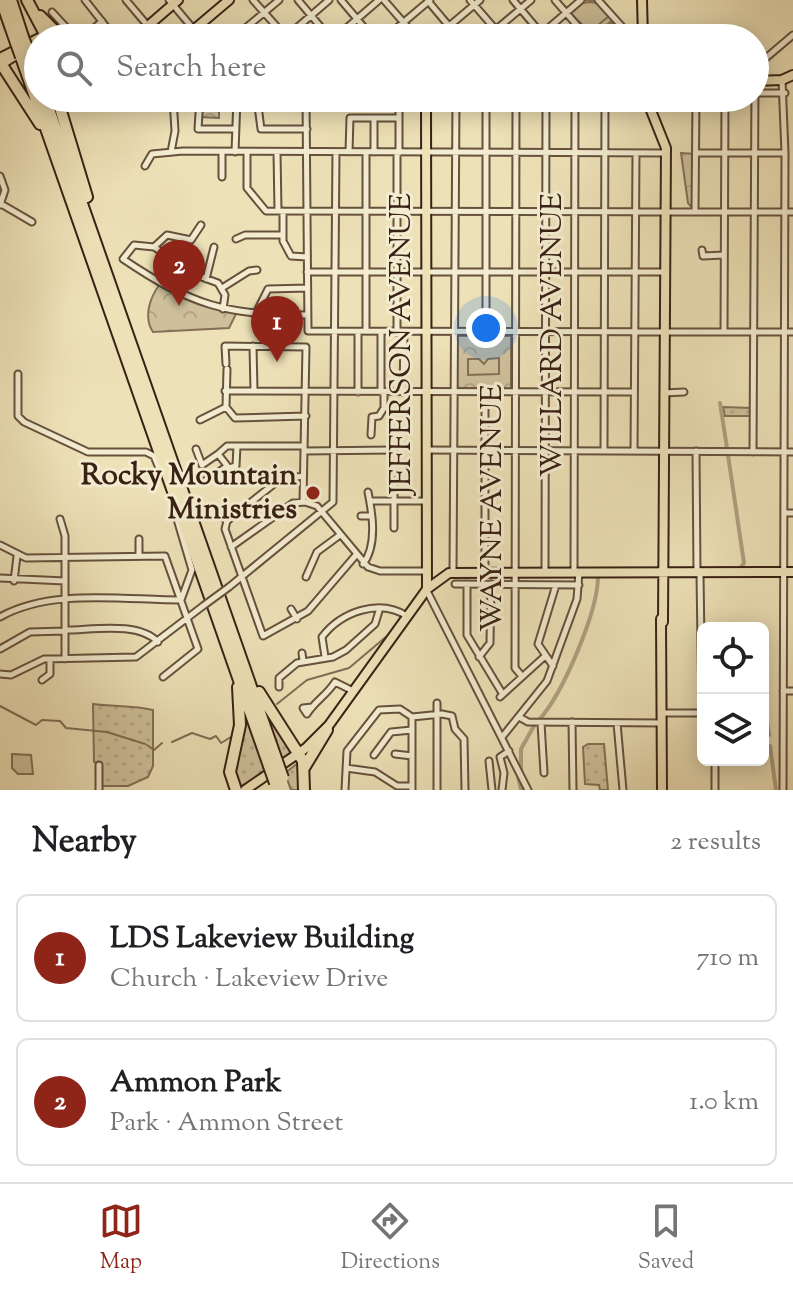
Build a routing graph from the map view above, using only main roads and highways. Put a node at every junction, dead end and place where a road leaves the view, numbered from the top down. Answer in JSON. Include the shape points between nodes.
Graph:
{"nodes":[{"id":1,"x":1,"y":0,"type":"edge"},
{"id":2,"x":11,"y":0,"type":"edge"},
{"id":3,"x":229,"y":0,"type":"edge"},
{"id":4,"x":641,"y":0,"type":"edge"},
{"id":5,"x":174,"y":2,"type":"edge"},
{"id":6,"x":31,"y":4,"type":"edge"},
{"id":7,"x":42,"y":24,"type":"edge"},
{"id":8,"x":42,"y":24,"type":"edge"},
{"id":9,"x":149,"y":24,"type":"edge"},
{"id":10,"x":200,"y":24,"type":"edge"},
{"id":11,"x":639,"y":24,"type":"edge"},
{"id":12,"x":20,"y":40,"type":"junction"},
{"id":13,"x":24,"y":50,"type":"edge"},
{"id":14,"x":24,"y":52,"type":"edge"},
{"id":15,"x":0,"y":62,"type":"edge"},
{"id":16,"x":793,"y":77,"type":"edge"},
{"id":17,"x":769,"y":85,"type":"edge"},
{"id":18,"x":24,"y":99,"type":"edge"},
{"id":19,"x":32,"y":112,"type":"edge"},
{"id":20,"x":44,"y":112,"type":"edge"},
{"id":21,"x":50,"y":112,"type":"edge"},
{"id":22,"x":61,"y":112,"type":"edge"},
{"id":23,"x":426,"y":112,"type":"edge"},
{"id":24,"x":646,"y":112,"type":"edge"},
{"id":25,"x":650,"y":112,"type":"edge"},
{"id":26,"x":653,"y":112,"type":"edge"},
{"id":27,"x":656,"y":125,"type":"junction"},
{"id":28,"x":665,"y":153,"type":"junction"},
{"id":29,"x":103,"y":257,"type":"junction"},
{"id":30,"x":97,"y":274,"type":"junction"},
{"id":31,"x":425,"y":571,"type":"junction"},
{"id":32,"x":793,"y":572,"type":"edge"},
{"id":33,"x":663,"y":574,"type":"junction"},
{"id":34,"x":438,"y":578,"type":"junction"},
{"id":35,"x":427,"y":589,"type":"junction"},
{"id":36,"x":431,"y":600,"type":"road end"},
{"id":37,"x":419,"y":601,"type":"junction"},
{"id":38,"x":232,"y":627,"type":"junction"},
{"id":39,"x":230,"y":654,"type":"junction"},
{"id":40,"x":328,"y":728,"type":"junction"},
{"id":41,"x":300,"y":756,"type":"junction"},
{"id":42,"x":273,"y":763,"type":"junction"},
{"id":43,"x":303,"y":770,"type":"junction"},
{"id":44,"x":279,"y":784,"type":"edge"},
{"id":45,"x":236,"y":790,"type":"edge"},
{"id":46,"x":245,"y":790,"type":"edge"},
{"id":47,"x":253,"y":790,"type":"edge"},
{"id":48,"x":287,"y":790,"type":"edge"},
{"id":49,"x":304,"y":790,"type":"edge"},
{"id":50,"x":662,"y":790,"type":"edge"}],
"edges":[{"from":1,"to":12,"type":"highway"},
{"from":2,"to":12,"type":"highway"},
{"from":3,"to":10,"type":"main road"},
{"from":4,"to":11,"type":"main road"},
{"from":5,"to":9,"type":"main road"},
{"from":6,"to":7,"type":"highway"},
{"from":6,"to":8,"type":"highway"},
{"from":12,"to":14,"type":"highway","bridge":true},
{"from":13,"to":15,"type":"main road"},
{"from":15,"to":18,"type":"highway"},
{"from":16,"to":17,"type":"main road","via":[[784,86]]},
{"from":19,"to":30,"type":"highway"},
{"from":20,"to":30,"type":"highway"},
{"from":21,"to":29,"type":"highway"},
{"from":22,"to":29,"type":"highway"},
{"from":23,"to":31,"type":"main road","name":"JEFFERSON AVENUE"},
{"from":24,"to":28,"type":"main road"},
{"from":25,"to":27,"type":"main road"},
{"from":26,"to":27,"type":"main road"},
{"from":27,"to":28,"type":"main road"},
{"from":28,"to":33,"type":"main road"},
{"from":29,"to":38,"type":"highway"},
{"from":30,"to":39,"type":"highway"},
{"from":31,"to":34,"type":"main road"},
{"from":31,"to":35,"type":"main road","name":"JEFFERSON AVENUE"},
{"from":32,"to":33,"type":"main road"},
{"from":33,"to":34,"type":"main road","via":[[453,571]]},
{"from":33,"to":50,"type":"main road"},
{"from":34,"to":35,"type":"main road"},
{"from":35,"to":37,"type":"main road"},
{"from":36,"to":37,"type":"main road"},
{"from":37,"to":40,"type":"main road"},
{"from":38,"to":41,"type":"highway","via":[[266,705]]},
{"from":38,"to":42,"type":"highway"},
{"from":39,"to":42,"type":"highway"},
{"from":39,"to":45,"type":"highway","via":[[240,711],[230,772]]},
{"from":40,"to":41,"type":"main road"},
{"from":40,"to":43,"type":"highway"},
{"from":41,"to":43,"type":"highway"},
{"from":41,"to":46,"type":"main road"},
{"from":41,"to":47,"type":"main road"},
{"from":42,"to":44,"type":"highway","bridge":true},
{"from":43,"to":49,"type":"highway"},
{"from":44,"to":48,"type":"highway"}]}
